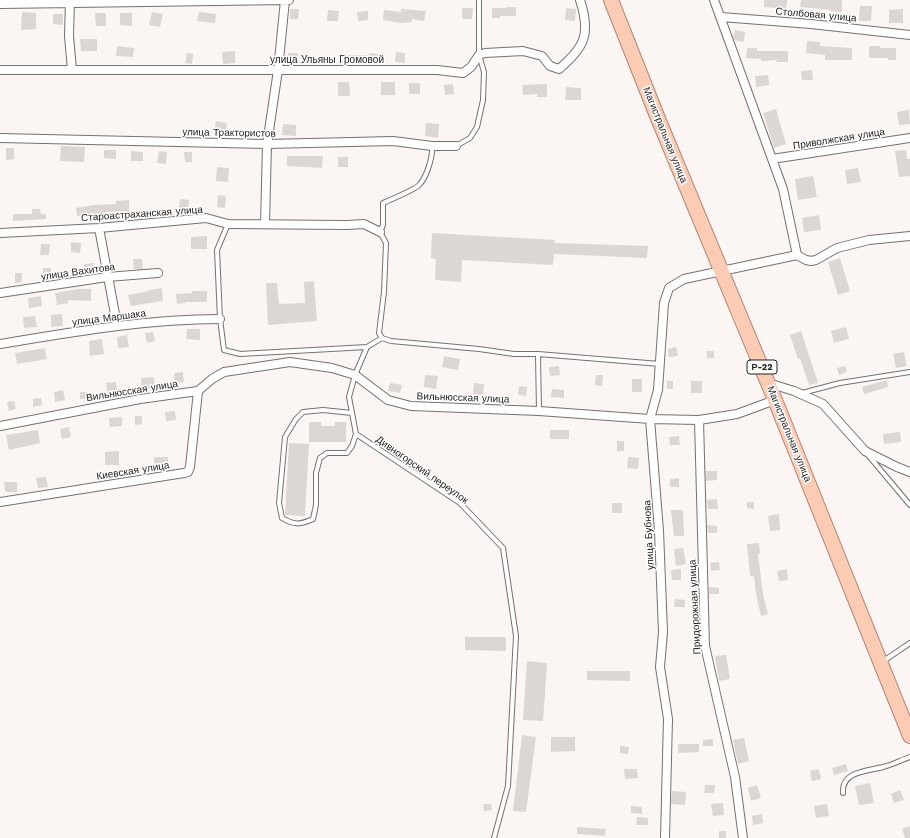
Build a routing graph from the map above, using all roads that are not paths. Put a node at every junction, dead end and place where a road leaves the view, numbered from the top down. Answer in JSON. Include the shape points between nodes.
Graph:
{"nodes":[{"id":1,"x":285,"y":0,"type":"edge"},
{"id":2,"x":289,"y":0,"type":"edge"},
{"id":3,"x":479,"y":0,"type":"edge"},
{"id":4,"x":580,"y":0,"type":"edge"},
{"id":5,"x":611,"y":0,"type":"edge"},
{"id":6,"x":714,"y":0,"type":"edge"},
{"id":7,"x":70,"y":1,"type":"edge"},
{"id":8,"x":0,"y":4,"type":"edge"},
{"id":9,"x":721,"y":17,"type":"junction"},
{"id":10,"x":910,"y":35,"type":"edge"},
{"id":11,"x":479,"y":55,"type":"junction"},
{"id":12,"x":0,"y":70,"type":"edge"},
{"id":13,"x":72,"y":70,"type":"junction"},
{"id":14,"x":278,"y":70,"type":"junction"},
{"id":15,"x":0,"y":138,"type":"edge"},
{"id":16,"x":910,"y":138,"type":"edge"},
{"id":17,"x":267,"y":144,"type":"junction"},
{"id":18,"x":432,"y":146,"type":"junction"},
{"id":19,"x":456,"y":146,"type":"joint"},
{"id":20,"x":772,"y":159,"type":"junction"},
{"id":21,"x":228,"y":224,"type":"junction"},
{"id":22,"x":265,"y":224,"type":"junction"},
{"id":23,"x":99,"y":228,"type":"junction"},
{"id":24,"x":380,"y":232,"type":"junction"},
{"id":25,"x":0,"y":233,"type":"edge"},
{"id":26,"x":910,"y":236,"type":"edge"},
{"id":27,"x":797,"y":255,"type":"junction"},
{"id":28,"x":722,"y":270,"type":"junction"},
{"id":29,"x":158,"y":273,"type":"dead end"},
{"id":30,"x":107,"y":277,"type":"junction"},
{"id":31,"x":0,"y":293,"type":"edge"},
{"id":32,"x":220,"y":319,"type":"junction"},
{"id":33,"x":117,"y":325,"type":"junction"},
{"id":34,"x":382,"y":338,"type":"junction"},
{"id":35,"x":0,"y":344,"type":"edge"},
{"id":36,"x":367,"y":346,"type":"junction"},
{"id":37,"x":538,"y":354,"type":"junction"},
{"id":38,"x":660,"y":364,"type":"junction"},
{"id":39,"x":910,"y":372,"type":"edge"},
{"id":40,"x":355,"y":375,"type":"junction"},
{"id":41,"x":768,"y":383,"type":"junction"},
{"id":42,"x":198,"y":391,"type":"junction"},
{"id":43,"x":800,"y":394,"type":"junction"},
{"id":44,"x":775,"y":400,"type":"junction"},
{"id":45,"x":539,"y":411,"type":"junction"},
{"id":46,"x":352,"y":413,"type":"junction"},
{"id":47,"x":650,"y":419,"type":"junction"},
{"id":48,"x":699,"y":420,"type":"junction"},
{"id":49,"x":0,"y":426,"type":"edge"},
{"id":50,"x":356,"y":434,"type":"junction"},
{"id":51,"x":865,"y":452,"type":"junction"},
{"id":52,"x":910,"y":472,"type":"edge"},
{"id":53,"x":0,"y":502,"type":"edge"},
{"id":54,"x":910,"y":505,"type":"edge"},
{"id":55,"x":910,"y":644,"type":"edge"},
{"id":56,"x":881,"y":663,"type":"junction"},
{"id":57,"x":910,"y":736,"type":"edge"},
{"id":58,"x":910,"y":757,"type":"edge"},
{"id":59,"x":843,"y":793,"type":"dead end"},
{"id":60,"x":494,"y":838,"type":"edge"},
{"id":61,"x":665,"y":838,"type":"edge"},
{"id":62,"x":743,"y":838,"type":"edge"}],
"edges":[{"from":1,"to":2,"type":"street"},
{"from":1,"to":7,"type":"street"},
{"from":1,"to":14,"type":"street"},
{"from":3,"to":11,"type":"lane"},
{"from":4,"to":11,"type":"street","via":[[585,15],[585,38],[575,56],[559,69],[550,66],[542,56],[523,51]]},
{"from":5,"to":28,"type":"highway","name":"Магистральная улица","number":"Р-22"},
{"from":6,"to":9,"type":"street"},
{"from":7,"to":8,"type":"street"},
{"from":7,"to":13,"type":"street","via":[[69,36]]},
{"from":9,"to":10,"type":"street","name":"Столбовая улица"},
{"from":9,"to":20,"type":"street"},
{"from":11,"to":14,"type":"street","name":"улица Ульяны Громовой","via":[[463,73],[437,70]]},
{"from":11,"to":19,"type":"lane","via":[[484,72],[483,100],[477,127],[470,138]]},
{"from":12,"to":13,"type":"street","name":"улица Ульяны Громовой"},
{"from":13,"to":14,"type":"street","name":"улица Ульяны Громовой"},
{"from":14,"to":17,"type":"street"},
{"from":15,"to":17,"type":"street","name":"улица Трактористов"},
{"from":16,"to":20,"type":"street","name":"Приволжская улица"},
{"from":17,"to":18,"type":"street","name":"улица Трактористов","via":[[393,141]]},
{"from":17,"to":22,"type":"street"},
{"from":18,"to":19,"type":"street","name":"улица Трактористов"},
{"from":18,"to":24,"type":"lane","via":[[430,165],[419,185],[383,203],[383,225]]},
{"from":20,"to":27,"type":"street","via":[[783,189]]},
{"from":21,"to":22,"type":"street","name":"Староастраханская улица"},
{"from":21,"to":23,"type":"street","name":"Староастраханская улица","via":[[206,218]]},
{"from":21,"to":32,"type":"lane","via":[[217,250]]},
{"from":22,"to":24,"type":"street","name":"Староастраханская улица","via":[[364,224]]},
{"from":23,"to":25,"type":"street","name":"Староастраханская улица"},
{"from":23,"to":30,"type":"street"},
{"from":24,"to":34,"type":"lane","via":[[386,243],[379,333]]},
{"from":26,"to":27,"type":"street","via":[[869,240],[843,246],[811,261]]},
{"from":27,"to":28,"type":"street","name":"улица Бубнова"},
{"from":28,"to":38,"type":"street","name":"улица Бубнова","via":[[684,279],[669,288],[664,303]]},
{"from":28,"to":41,"type":"highway","name":"Магистральная улица","number":"Р-22"},
{"from":29,"to":30,"type":"street","name":"улица Вахитова"},
{"from":30,"to":31,"type":"street","name":"улица Вахитова"},
{"from":30,"to":33,"type":"street"},
{"from":32,"to":33,"type":"street","name":"улица Маршака"},
{"from":32,"to":36,"type":"lane","via":[[224,350],[240,354]]},
{"from":33,"to":35,"type":"street","name":"улица Маршака"},
{"from":34,"to":36,"type":"lane"},
{"from":34,"to":37,"type":"lane","via":[[514,354]]},
{"from":36,"to":40,"type":"lane"},
{"from":37,"to":38,"type":"lane"},
{"from":37,"to":45,"type":"lane"},
{"from":38,"to":47,"type":"street","name":"улица Бубнова","via":[[658,390]]},
{"from":39,"to":43,"type":"lane","via":[[840,383]]},
{"from":40,"to":42,"type":"street","name":"Вильнюсская улица","via":[[332,368],[290,362],[224,372]]},
{"from":40,"to":45,"type":"street","name":"Вильнюсская улица","via":[[388,400],[411,406]]},
{"from":40,"to":46,"type":"lane","via":[[349,397]]},
{"from":41,"to":43,"type":"street"},
{"from":41,"to":44,"type":"highway","name":"Магистральная улица","number":"Р-22"},
{"from":42,"to":49,"type":"street","name":"Вильнюсская улица","via":[[140,399]]},
{"from":42,"to":53,"type":"street","name":"Киевская улица","via":[[188,472]]},
{"from":43,"to":51,"type":"street","via":[[824,404]]},
{"from":44,"to":48,"type":"street","name":"Вильнюсская улица","via":[[737,414]]},
{"from":44,"to":56,"type":"highway","name":"Магистральная улица","number":"Р-22"},
{"from":45,"to":47,"type":"street","name":"Вильнюсская улица"},
{"from":46,"to":50,"type":"lane"},
{"from":46,"to":50,"type":"lane","via":[[323,410],[303,412],[296,419],[286,437],[279,503],[282,518],[292,524],[305,523],[313,519],[316,505],[316,473],[320,458],[327,453],[347,452]]},
{"from":47,"to":48,"type":"street","name":"Вильнюсская улица"},
{"from":47,"to":61,"type":"street","name":"улица Бубнова","via":[[659,532],[663,632],[660,667],[668,719]]},
{"from":48,"to":62,"type":"street","name":"Придорожная улица","via":[[705,646],[736,777]]},
{"from":50,"to":60,"type":"lane","name":"Дивногорский переулок","via":[[460,503],[503,548],[516,636],[508,786]]},
{"from":51,"to":52,"type":"street"},
{"from":51,"to":54,"type":"lane"},
{"from":55,"to":56,"type":"lane"},
{"from":56,"to":57,"type":"highway","name":"Магистральная улица","number":"Р-22"},
{"from":58,"to":59,"type":"lane","via":[[884,767],[859,772],[848,778],[842,788]]}]}
